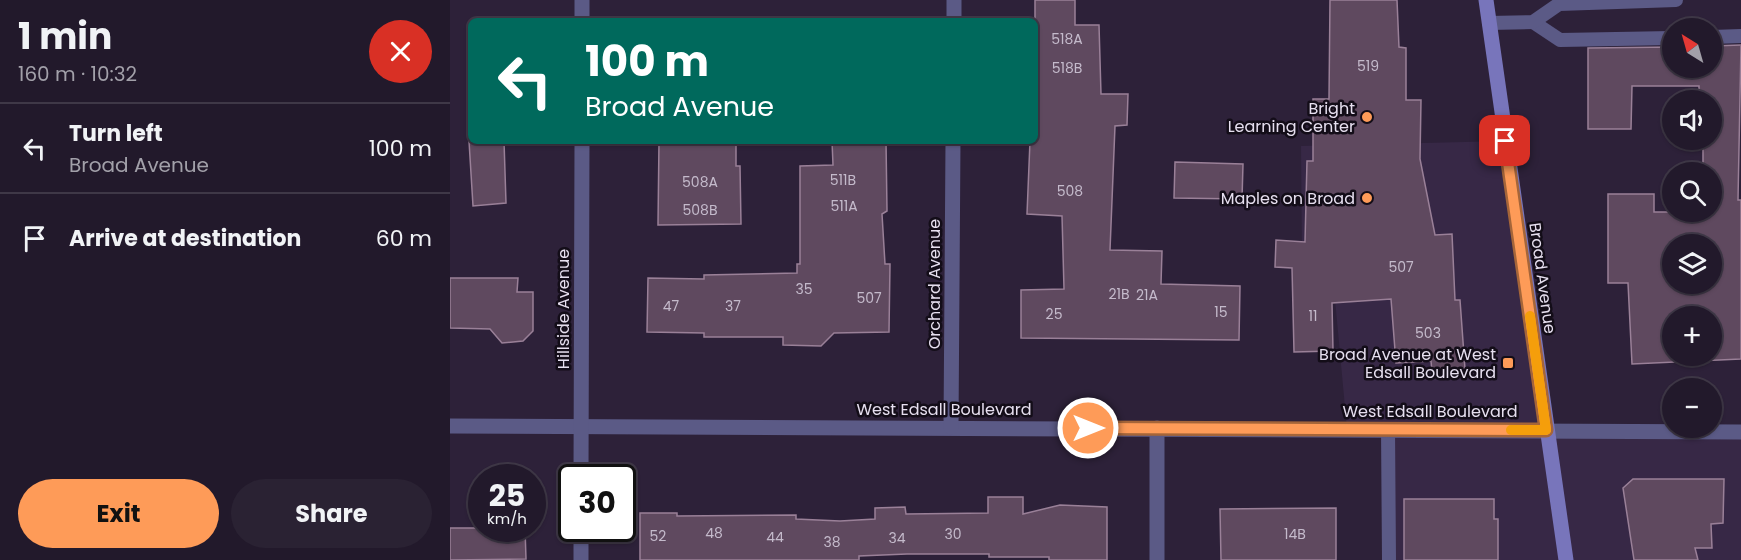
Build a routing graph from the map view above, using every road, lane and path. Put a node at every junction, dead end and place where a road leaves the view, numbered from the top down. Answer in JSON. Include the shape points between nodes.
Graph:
{"nodes":[{"id":1,"x":582,"y":0,"type":"edge"},
{"id":2,"x":954,"y":0,"type":"edge"},
{"id":3,"x":1486,"y":0,"type":"edge"},
{"id":4,"x":1676,"y":0,"type":"edge"},
{"id":5,"x":582,"y":18,"type":"edge"},
{"id":6,"x":954,"y":18,"type":"edge"},
{"id":7,"x":1533,"y":22,"type":"junction"},
{"id":8,"x":1489,"y":23,"type":"junction"},
{"id":9,"x":1741,"y":36,"type":"edge"},
{"id":10,"x":1722,"y":37,"type":"edge"},
{"id":11,"x":1662,"y":38,"type":"edge"},
{"id":12,"x":582,"y":144,"type":"edge"},
{"id":13,"x":953,"y":144,"type":"edge"},
{"id":14,"x":450,"y":426,"type":"edge"},
{"id":15,"x":581,"y":427,"type":"junction"},
{"id":16,"x":951,"y":428,"type":"junction"},
{"id":17,"x":1157,"y":428,"type":"junction"},
{"id":18,"x":1388,"y":429,"type":"junction"},
{"id":19,"x":1546,"y":430,"type":"junction"},
{"id":20,"x":1741,"y":432,"type":"edge"},
{"id":21,"x":581,"y":464,"type":"edge"},
{"id":22,"x":581,"y":542,"type":"edge"},
{"id":23,"x":581,"y":560,"type":"edge"},
{"id":24,"x":1157,"y":560,"type":"edge"},
{"id":25,"x":1389,"y":560,"type":"edge"},
{"id":26,"x":1566,"y":560,"type":"edge"}],
"edges":[{"from":1,"to":5,"type":"street"},
{"from":2,"to":6,"type":"street"},
{"from":3,"to":8,"type":"main road","name":"Broad Avenue"},
{"from":4,"to":7,"type":"lane","via":[[1559,4]]},
{"from":7,"to":8,"type":"lane"},
{"from":7,"to":11,"type":"lane","via":[[1560,40]]},
{"from":8,"to":19,"type":"main road","name":"Broad Avenue"},
{"from":9,"to":10,"type":"lane"},
{"from":12,"to":15,"type":"street","name":"Hillside Avenue"},
{"from":13,"to":16,"type":"street","name":"Orchard Avenue"},
{"from":14,"to":15,"type":"street","name":"West Edsall Boulevard"},
{"from":15,"to":16,"type":"street","name":"West Edsall Boulevard"},
{"from":15,"to":21,"type":"street","name":"Hillside Avenue"},
{"from":16,"to":17,"type":"street","name":"West Edsall Boulevard"},
{"from":17,"to":18,"type":"street","name":"West Edsall Boulevard"},
{"from":17,"to":24,"type":"street"},
{"from":18,"to":19,"type":"street","name":"West Edsall Boulevard"},
{"from":18,"to":25,"type":"lane"},
{"from":19,"to":20,"type":"street","name":"West Edsall Boulevard"},
{"from":19,"to":26,"type":"main road","name":"Broad Avenue"},
{"from":22,"to":23,"type":"street"}]}
